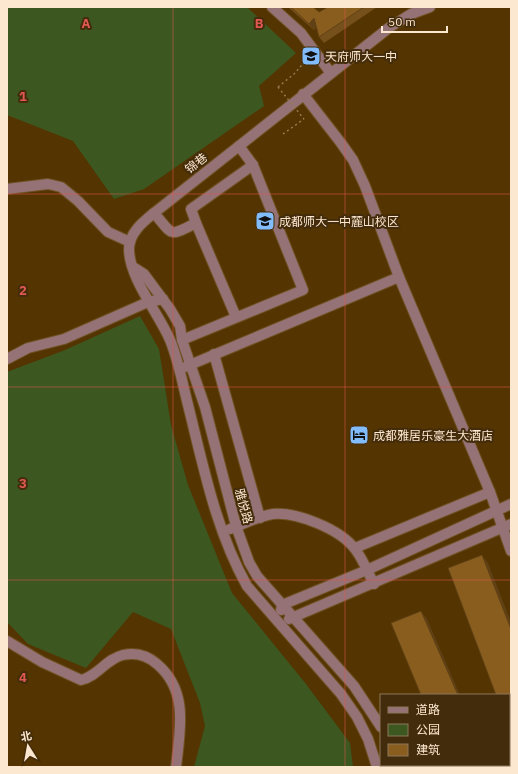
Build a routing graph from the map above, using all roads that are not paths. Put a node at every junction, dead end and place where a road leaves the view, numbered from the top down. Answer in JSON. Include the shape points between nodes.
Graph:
{"nodes":[{"id":1,"x":272,"y":7,"type":"edge"},
{"id":2,"x":430,"y":7,"type":"edge"},
{"id":3,"x":330,"y":72,"type":"junction"},
{"id":4,"x":303,"y":94,"type":"junction"},
{"id":5,"x":239,"y":146,"type":"junction"},
{"id":6,"x":253,"y":165,"type":"junction"},
{"id":7,"x":7,"y":189,"type":"edge"},
{"id":8,"x":154,"y":213,"type":"junction"},
{"id":9,"x":196,"y":223,"type":"junction"},
{"id":10,"x":130,"y":242,"type":"junction"},
{"id":11,"x":133,"y":267,"type":"junction"},
{"id":12,"x":399,"y":277,"type":"junction"},
{"id":13,"x":164,"y":299,"type":"junction"},
{"id":14,"x":148,"y":302,"type":"junction"},
{"id":15,"x":236,"y":317,"type":"junction"},
{"id":16,"x":182,"y":340,"type":"junction"},
{"id":17,"x":214,"y":354,"type":"junction"},
{"id":18,"x":7,"y":359,"type":"edge"},
{"id":19,"x":190,"y":364,"type":"junction"},
{"id":20,"x":180,"y":370,"type":"junction"},
{"id":21,"x":490,"y":492,"type":"junction"},
{"id":22,"x":511,"y":504,"type":"edge"},
{"id":23,"x":498,"y":511,"type":"junction"},
{"id":24,"x":260,"y":518,"type":"junction"},
{"id":25,"x":236,"y":526,"type":"junction"},
{"id":26,"x":508,"y":526,"type":"edge"},
{"id":27,"x":222,"y":531,"type":"junction"},
{"id":28,"x":355,"y":548,"type":"junction"},
{"id":29,"x":511,"y":551,"type":"edge"},
{"id":30,"x":367,"y":570,"type":"junction"},
{"id":31,"x":374,"y":584,"type":"junction"},
{"id":32,"x":282,"y":605,"type":"junction"},
{"id":33,"x":294,"y":618,"type":"junction"},
{"id":34,"x":278,"y":621,"type":"junction"},
{"id":35,"x":7,"y":641,"type":"edge"},
{"id":36,"x":380,"y":725,"type":"edge"},
{"id":37,"x":176,"y":767,"type":"edge"},
{"id":38,"x":377,"y":767,"type":"edge"}],
"edges":[{"from":1,"to":3,"type":"street","via":[[302,33]]},
{"from":2,"to":3,"type":"street","name":"锦巷","via":[[410,14],[390,27]]},
{"from":3,"to":4,"type":"street","name":"锦巷"},
{"from":4,"to":5,"type":"street","name":"锦巷"},
{"from":4,"to":12,"type":"street","via":[[353,160]]},
{"from":5,"to":6,"type":"street"},
{"from":5,"to":8,"type":"street","name":"锦巷"},
{"from":6,"to":9,"type":"street","via":[[191,209]]},
{"from":6,"to":15,"type":"street","via":[[303,290]]},
{"from":7,"to":10,"type":"street","via":[[48,184],[61,187],[108,232]]},
{"from":8,"to":9,"type":"street","via":[[171,232],[176,233]]},
{"from":8,"to":10,"type":"street","name":"锦巷","via":[[140,224]]},
{"from":9,"to":15,"type":"street"},
{"from":10,"to":11,"type":"street","via":[[129,254]]},
{"from":11,"to":13,"type":"street","name":"雅悦路","via":[[144,274]]},
{"from":11,"to":14,"type":"street"},
{"from":12,"to":17,"type":"street"},
{"from":12,"to":21,"type":"street"},
{"from":13,"to":14,"type":"street"},
{"from":13,"to":16,"type":"street","name":"雅悦路","via":[[180,326]]},
{"from":14,"to":18,"type":"street","via":[[80,333],[28,348]]},
{"from":14,"to":20,"type":"street","via":[[170,340]]},
{"from":15,"to":16,"type":"street"},
{"from":16,"to":19,"type":"street","name":"雅悦路"},
{"from":17,"to":19,"type":"street"},
{"from":17,"to":24,"type":"street"},
{"from":19,"to":20,"type":"street"},
{"from":19,"to":25,"type":"street","name":"雅悦路","via":[[205,407]]},
{"from":20,"to":27,"type":"street"},
{"from":21,"to":23,"type":"street"},
{"from":21,"to":28,"type":"street"},
{"from":22,"to":23,"type":"street"},
{"from":23,"to":26,"type":"street"},
{"from":23,"to":30,"type":"street"},
{"from":24,"to":25,"type":"street"},
{"from":24,"to":28,"type":"street","via":[[273,514],[303,518],[339,534]]},
{"from":25,"to":27,"type":"street"},
{"from":25,"to":32,"type":"street","name":"雅悦路","via":[[257,576]]},
{"from":26,"to":29,"type":"street"},
{"from":26,"to":31,"type":"street"},
{"from":27,"to":34,"type":"street","via":[[247,586]]},
{"from":28,"to":30,"type":"street"},
{"from":30,"to":31,"type":"street"},
{"from":30,"to":32,"type":"street"},
{"from":31,"to":33,"type":"street"},
{"from":32,"to":33,"type":"street","name":"雅悦路"},
{"from":32,"to":34,"type":"street"},
{"from":33,"to":34,"type":"street"},
{"from":33,"to":36,"type":"street","name":"雅悦路","via":[[354,686]]},
{"from":34,"to":38,"type":"street","via":[[341,694],[357,717],[368,739]]},
{"from":35,"to":37,"type":"street","via":[[42,662],[81,680],[94,675],[121,655],[138,654],[152,660],[164,670],[173,683],[179,703],[182,722]]}]}
